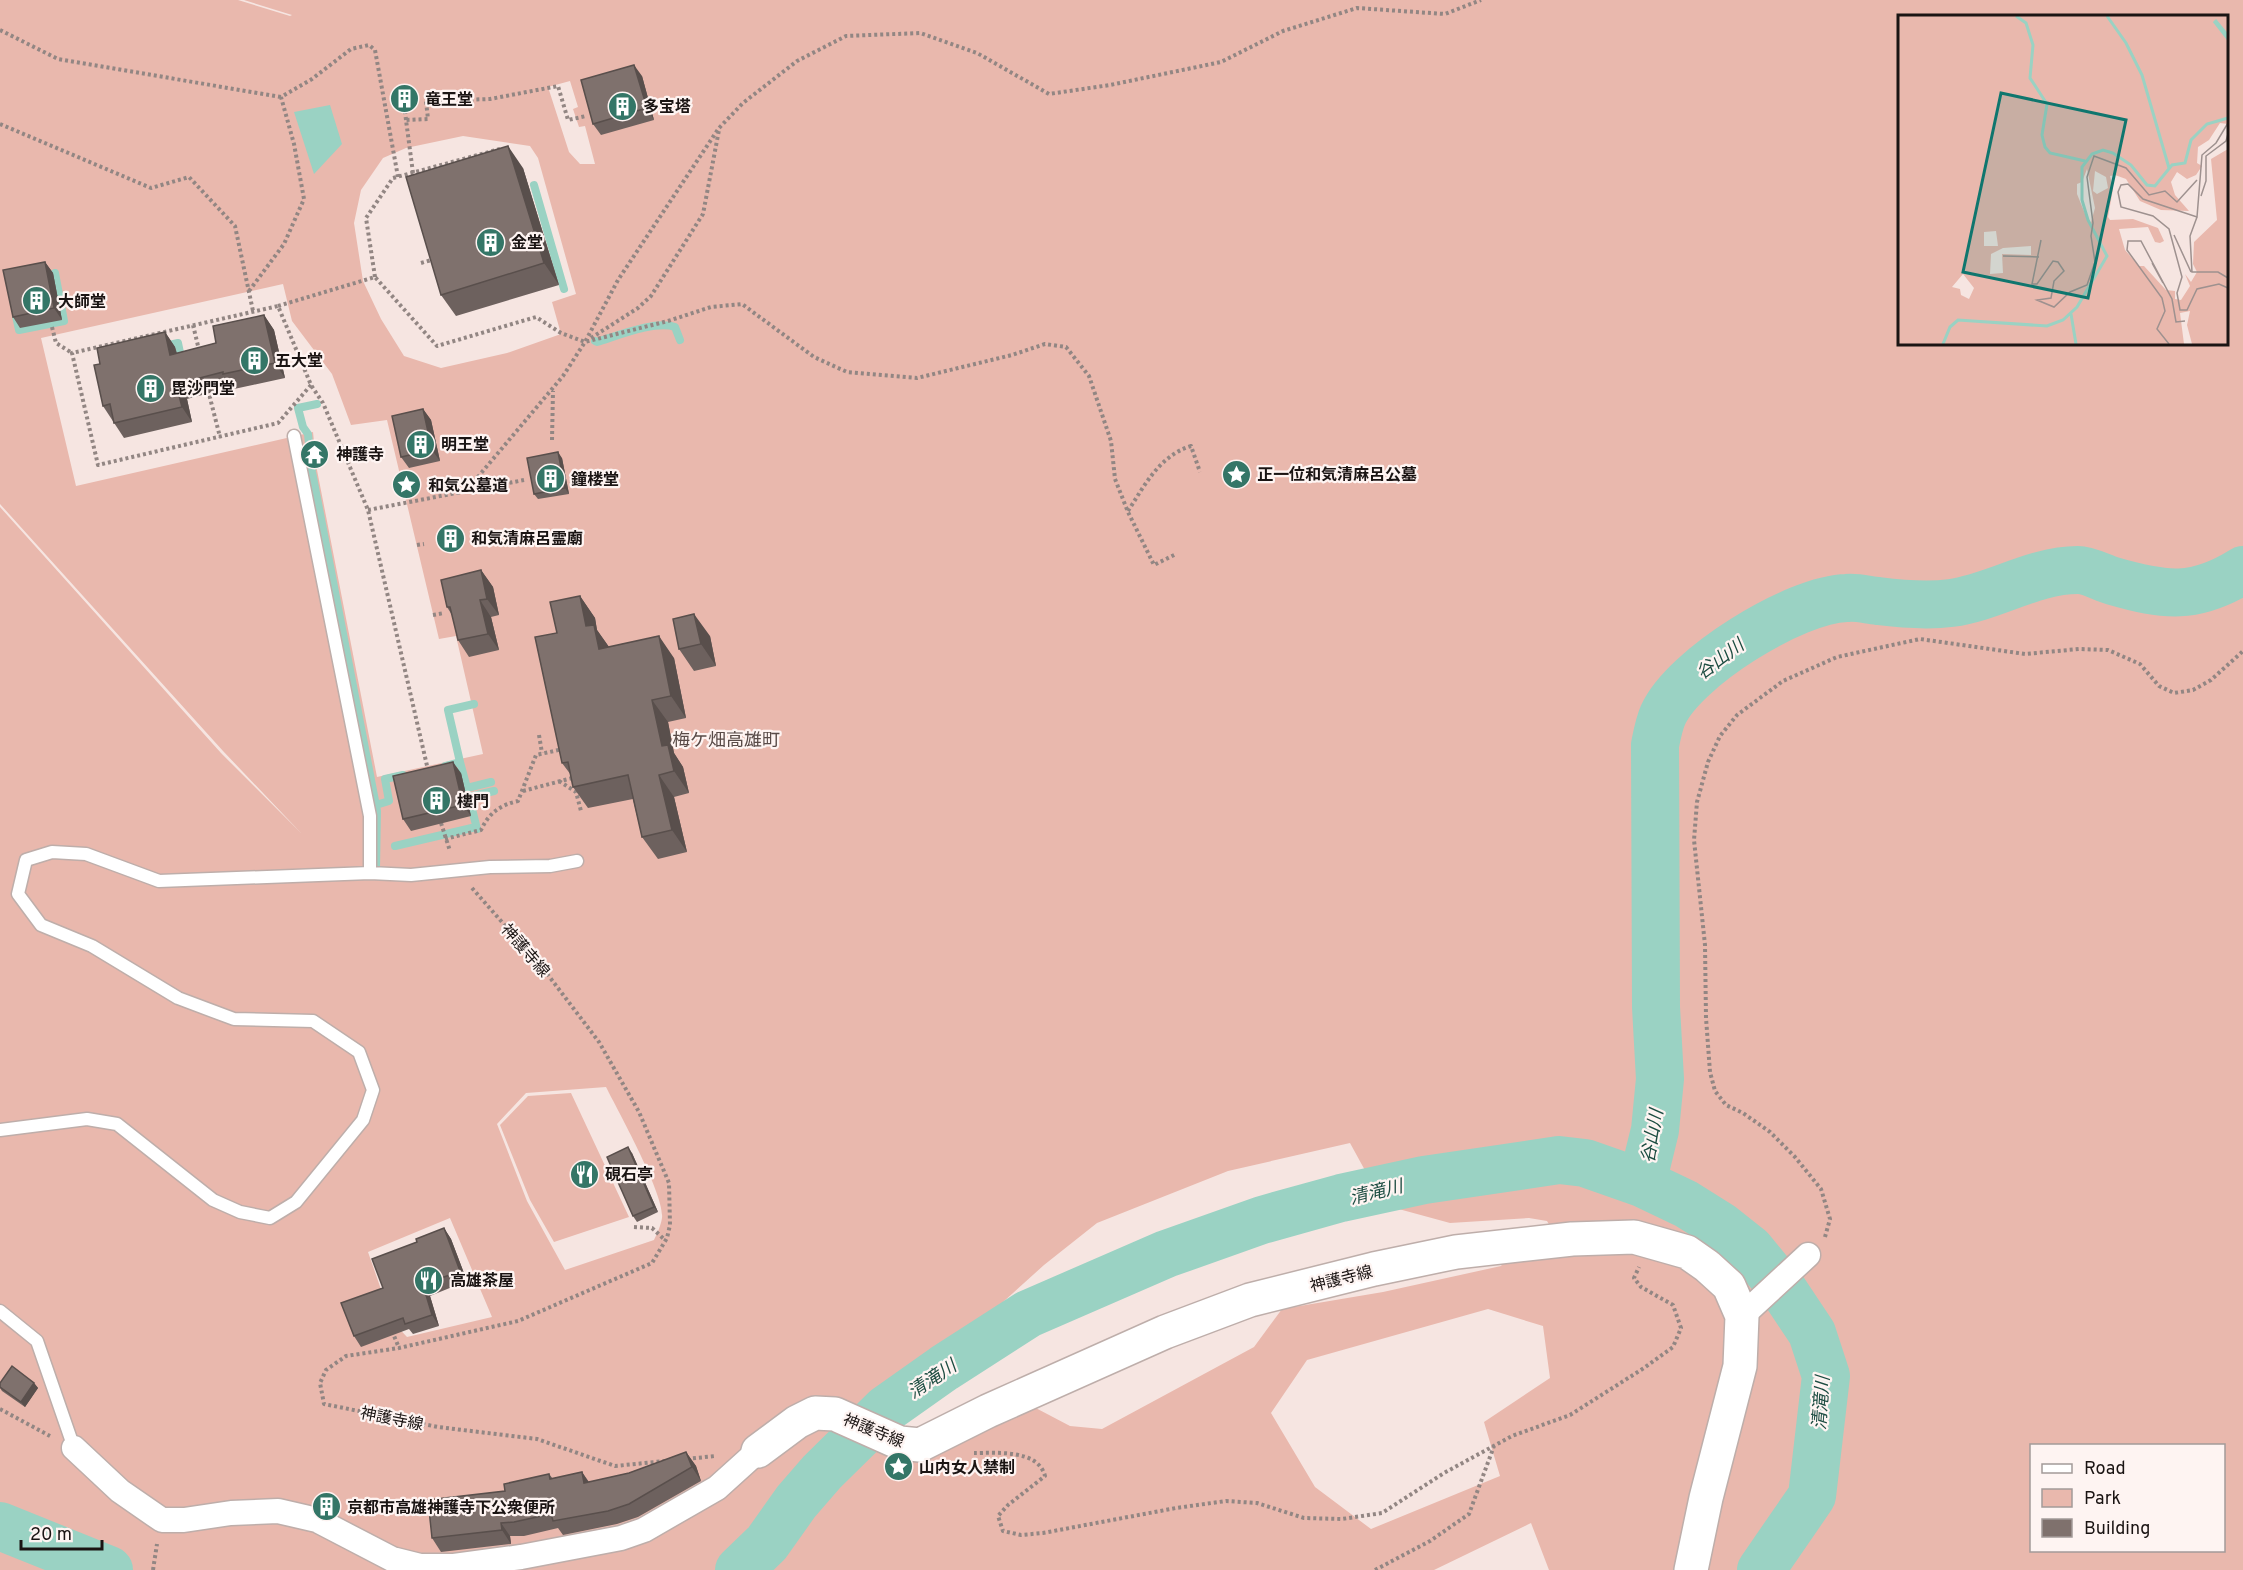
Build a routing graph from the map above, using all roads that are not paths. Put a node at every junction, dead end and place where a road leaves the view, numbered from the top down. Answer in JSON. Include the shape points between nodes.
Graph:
{"nodes":[{"id":1,"x":294,"y":436,"type":"dead end"},
{"id":2,"x":577,"y":861,"type":"dead end"},
{"id":3,"x":370,"y":873,"type":"junction"},
{"id":4,"x":0,"y":1130,"type":"edge"},
{"id":5,"x":1808,"y":1255,"type":"road end"},
{"id":6,"x":0,"y":1311,"type":"edge"},
{"id":7,"x":1747,"y":1312,"type":"junction"},
{"id":8,"x":74,"y":1448,"type":"joint"},
{"id":9,"x":758,"y":1451,"type":"joint"},
{"id":10,"x":1691,"y":1570,"type":"edge"}],
"edges":[{"from":1,"to":3,"type":"lane","via":[[370,816]]},
{"from":2,"to":3,"type":"lane","via":[[411,875]]},
{"from":3,"to":4,"type":"lane","via":[[159,881],[86,854],[52,852],[26,861],[18,894],[41,925],[92,946],[178,998],[234,1019],[314,1021],[359,1052],[373,1090],[363,1120],[296,1202],[270,1218],[240,1212],[213,1200],[117,1124],[87,1119]]},
{"from":5,"to":7,"type":"street"},
{"from":6,"to":8,"type":"lane","via":[[37,1341]]},
{"from":7,"to":9,"type":"main road","name":"神護寺線","via":[[1729,1286],[1687,1252],[1634,1237],[1572,1239],[1456,1252],[1250,1300],[1166,1332],[920,1445],[900,1443],[835,1414],[815,1413]]},
{"from":7,"to":10,"type":"main road","name":"神護寺線","via":[[1740,1366]]},
{"from":8,"to":9,"type":"street","via":[[120,1491],[162,1520],[278,1511],[316,1520],[392,1559],[420,1566],[454,1566],[521,1557],[644,1530],[717,1488]]}]}
